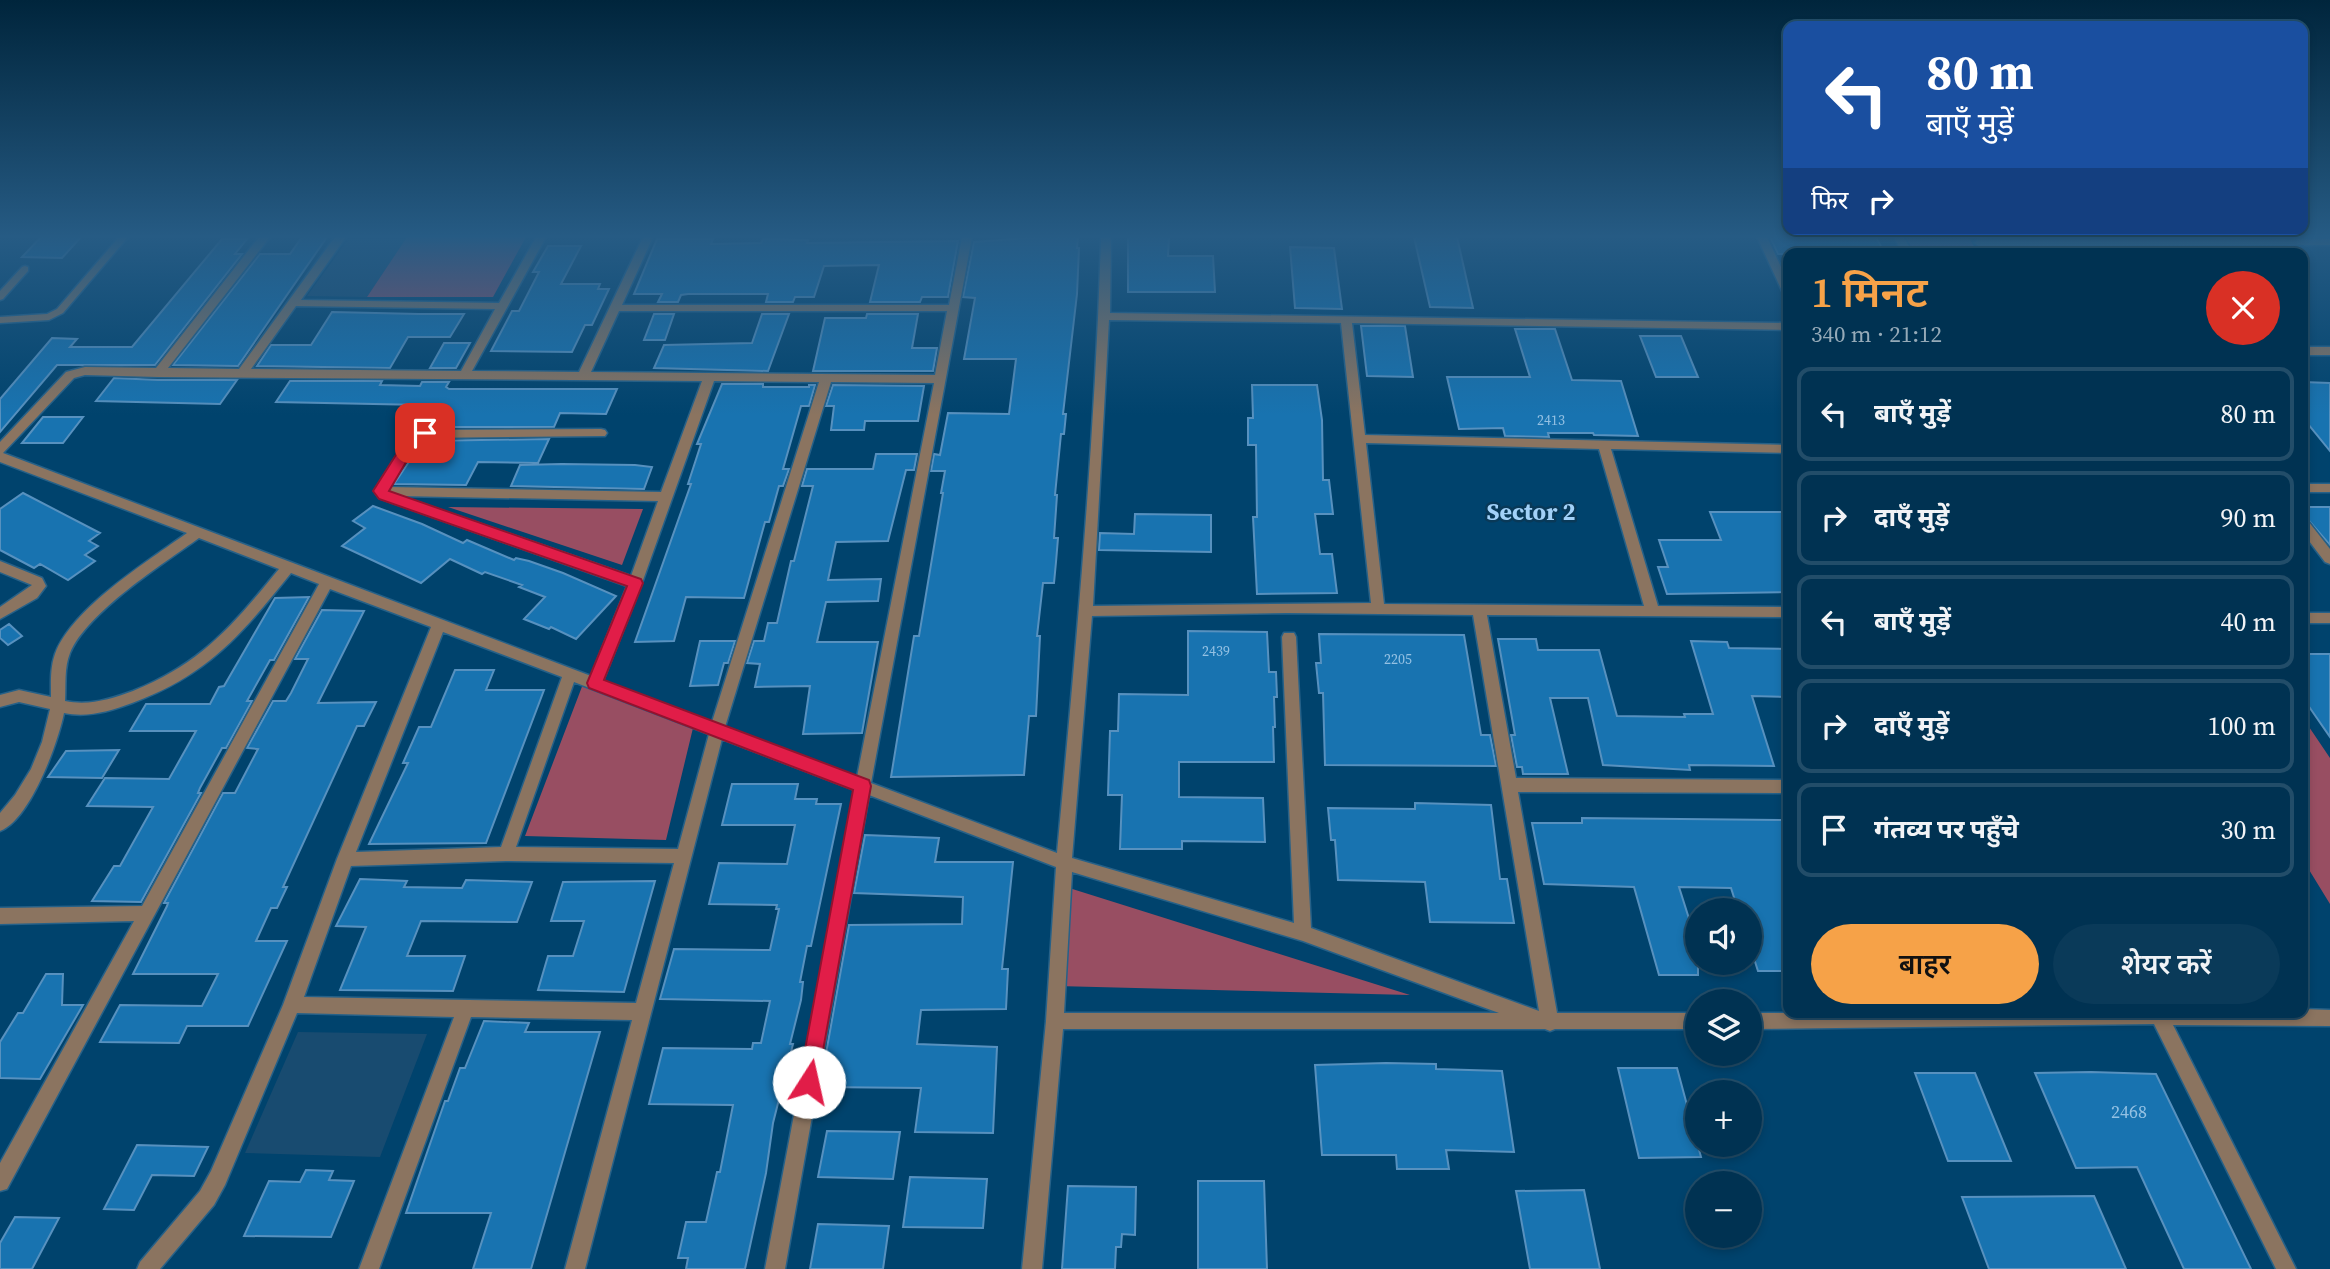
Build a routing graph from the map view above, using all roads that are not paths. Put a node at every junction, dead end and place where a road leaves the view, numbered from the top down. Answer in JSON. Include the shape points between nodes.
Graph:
{"nodes":[{"id":1,"x":73,"y":296,"type":"edge"},
{"id":2,"x":218,"y":296,"type":"edge"},
{"id":3,"x":299,"y":296,"type":"edge"},
{"id":4,"x":509,"y":296,"type":"edge"},
{"id":5,"x":620,"y":296,"type":"edge"},
{"id":6,"x":956,"y":296,"type":"edge"},
{"id":7,"x":1105,"y":296,"type":"edge"},
{"id":8,"x":294,"y":303,"type":"junction"},
{"id":9,"x":504,"y":306,"type":"junction"},
{"id":10,"x":615,"y":308,"type":"junction"},
{"id":11,"x":954,"y":309,"type":"junction"},
{"id":12,"x":1104,"y":316,"type":"junction"},
{"id":13,"x":1346,"y":319,"type":"junction"},
{"id":14,"x":0,"y":320,"type":"edge"},
{"id":15,"x":1783,"y":326,"type":"edge"},
{"id":16,"x":2324,"y":351,"type":"edge"},
{"id":17,"x":2330,"y":365,"type":"edge"},
{"id":18,"x":158,"y":373,"type":"junction"},
{"id":19,"x":242,"y":373,"type":"junction"},
{"id":20,"x":464,"y":375,"type":"junction"},
{"id":21,"x":583,"y":376,"type":"junction"},
{"id":22,"x":709,"y":377,"type":"junction"},
{"id":23,"x":826,"y":378,"type":"junction"},
{"id":24,"x":941,"y":379,"type":"junction"},
{"id":25,"x":601,"y":432,"type":"dead end"},
{"id":26,"x":1359,"y":439,"type":"junction"},
{"id":27,"x":1604,"y":445,"type":"junction"},
{"id":28,"x":1783,"y":449,"type":"edge"},
{"id":29,"x":0,"y":450,"type":"edge"},
{"id":30,"x":0,"y":457,"type":"edge"},
{"id":31,"x":2308,"y":488,"type":"edge"},
{"id":32,"x":2330,"y":488,"type":"edge"},
{"id":33,"x":380,"y":491,"type":"junction"},
{"id":34,"x":667,"y":497,"type":"junction"},
{"id":35,"x":2308,"y":530,"type":"edge"},
{"id":36,"x":198,"y":532,"type":"junction"},
{"id":37,"x":2330,"y":559,"type":"edge"},
{"id":38,"x":0,"y":566,"type":"edge"},
{"id":39,"x":288,"y":566,"type":"junction"},
{"id":40,"x":327,"y":582,"type":"junction"},
{"id":41,"x":635,"y":583,"type":"junction"},
{"id":42,"x":1378,"y":609,"type":"junction"},
{"id":43,"x":1479,"y":610,"type":"junction"},
{"id":44,"x":1086,"y":611,"type":"junction"},
{"id":45,"x":1653,"y":612,"type":"junction"},
{"id":46,"x":1783,"y":612,"type":"edge"},
{"id":47,"x":0,"y":614,"type":"edge"},
{"id":48,"x":2308,"y":618,"type":"edge"},
{"id":49,"x":2330,"y":618,"type":"edge"},
{"id":50,"x":439,"y":624,"type":"junction"},
{"id":51,"x":1289,"y":637,"type":"dead end"},
{"id":52,"x":570,"y":674,"type":"junction"},
{"id":53,"x":595,"y":683,"type":"junction"},
{"id":54,"x":0,"y":701,"type":"edge"},
{"id":55,"x":58,"y":708,"type":"junction"},
{"id":56,"x":717,"y":730,"type":"junction"},
{"id":57,"x":1509,"y":785,"type":"junction"},
{"id":58,"x":863,"y":786,"type":"junction"},
{"id":59,"x":1783,"y":786,"type":"edge"},
{"id":60,"x":0,"y":824,"type":"edge"},
{"id":61,"x":506,"y":854,"type":"junction"},
{"id":62,"x":684,"y":856,"type":"junction"},
{"id":63,"x":345,"y":859,"type":"junction"},
{"id":64,"x":1064,"y":863,"type":"junction"},
{"id":65,"x":147,"y":913,"type":"junction"},
{"id":66,"x":0,"y":915,"type":"edge"},
{"id":67,"x":1303,"y":933,"type":"junction"},
{"id":68,"x":292,"y":1005,"type":"junction"},
{"id":69,"x":466,"y":1008,"type":"junction"},
{"id":70,"x":643,"y":1012,"type":"junction"},
{"id":71,"x":2308,"y":1017,"type":"edge"},
{"id":72,"x":2330,"y":1017,"type":"edge"},
{"id":73,"x":1890,"y":1018,"type":"edge"},
{"id":74,"x":2160,"y":1018,"type":"edge"},
{"id":75,"x":1055,"y":1021,"type":"junction"},
{"id":76,"x":1685,"y":1021,"type":"edge"},
{"id":77,"x":1762,"y":1021,"type":"edge"},
{"id":78,"x":1550,"y":1023,"type":"junction"},
{"id":79,"x":0,"y":1182,"type":"edge"},
{"id":80,"x":147,"y":1269,"type":"edge"},
{"id":81,"x":369,"y":1269,"type":"edge"},
{"id":82,"x":575,"y":1269,"type":"edge"},
{"id":83,"x":775,"y":1269,"type":"edge"},
{"id":84,"x":1032,"y":1269,"type":"edge"},
{"id":85,"x":2286,"y":1269,"type":"edge"}],
"edges":[{"from":1,"to":14,"type":"lane","via":[[49,317]]},
{"from":2,"to":18,"type":"street"},
{"from":3,"to":8,"type":"street"},
{"from":4,"to":9,"type":"street"},
{"from":5,"to":10,"type":"street"},
{"from":6,"to":11,"type":"street"},
{"from":7,"to":12,"type":"street"},
{"from":8,"to":9,"type":"street"},
{"from":8,"to":19,"type":"street"},
{"from":9,"to":20,"type":"street"},
{"from":10,"to":11,"type":"street"},
{"from":10,"to":21,"type":"street"},
{"from":11,"to":24,"type":"street"},
{"from":12,"to":13,"type":"street"},
{"from":12,"to":44,"type":"street"},
{"from":13,"to":15,"type":"street"},
{"from":13,"to":26,"type":"street"},
{"from":16,"to":17,"type":"street"},
{"from":18,"to":19,"type":"street"},
{"from":18,"to":29,"type":"street","via":[[75,373]]},
{"from":19,"to":20,"type":"street"},
{"from":20,"to":21,"type":"street"},
{"from":21,"to":22,"type":"street"},
{"from":22,"to":23,"type":"street"},
{"from":22,"to":34,"type":"street"},
{"from":23,"to":24,"type":"street"},
{"from":23,"to":56,"type":"street"},
{"from":24,"to":58,"type":"street"},
{"from":25,"to":33,"type":"street","via":[[419,434]]},
{"from":26,"to":27,"type":"street"},
{"from":26,"to":42,"type":"street"},
{"from":27,"to":28,"type":"street"},
{"from":27,"to":45,"type":"street"},
{"from":30,"to":36,"type":"street"},
{"from":31,"to":32,"type":"street"},
{"from":33,"to":34,"type":"street"},
{"from":33,"to":41,"type":"street"},
{"from":34,"to":41,"type":"street"},
{"from":35,"to":37,"type":"street"},
{"from":36,"to":39,"type":"street"},
{"from":36,"to":55,"type":"street","via":[[110,600],[72,638],[60,665]]},
{"from":38,"to":47,"type":"street","via":[[39,586]]},
{"from":39,"to":40,"type":"street"},
{"from":39,"to":55,"type":"street","via":[[223,645],[183,674],[110,705]]},
{"from":40,"to":50,"type":"street"},
{"from":40,"to":65,"type":"street"},
{"from":41,"to":53,"type":"street"},
{"from":42,"to":43,"type":"street"},
{"from":42,"to":44,"type":"street"},
{"from":43,"to":45,"type":"street"},
{"from":43,"to":57,"type":"street"},
{"from":44,"to":64,"type":"street"},
{"from":45,"to":46,"type":"street"},
{"from":48,"to":49,"type":"street"},
{"from":50,"to":52,"type":"street"},
{"from":50,"to":63,"type":"street"},
{"from":51,"to":67,"type":"street"},
{"from":52,"to":53,"type":"street"},
{"from":52,"to":61,"type":"street"},
{"from":53,"to":56,"type":"street"},
{"from":54,"to":55,"type":"street","via":[[22,696]]},
{"from":55,"to":60,"type":"street","via":[[48,750]]},
{"from":56,"to":58,"type":"street"},
{"from":56,"to":62,"type":"street"},
{"from":57,"to":59,"type":"street"},
{"from":57,"to":78,"type":"street"},
{"from":58,"to":64,"type":"street"},
{"from":58,"to":83,"type":"street"},
{"from":61,"to":62,"type":"street"},
{"from":61,"to":63,"type":"street"},
{"from":62,"to":70,"type":"street"},
{"from":63,"to":68,"type":"street"},
{"from":64,"to":67,"type":"street"},
{"from":64,"to":75,"type":"street"},
{"from":65,"to":66,"type":"street"},
{"from":65,"to":79,"type":"street"},
{"from":67,"to":78,"type":"street"},
{"from":68,"to":69,"type":"street"},
{"from":68,"to":80,"type":"street","via":[[218,1178],[207,1198]]},
{"from":69,"to":70,"type":"street"},
{"from":69,"to":81,"type":"street"},
{"from":70,"to":82,"type":"street"},
{"from":71,"to":72,"type":"street"},
{"from":73,"to":77,"type":"street"},
{"from":74,"to":85,"type":"street"},
{"from":75,"to":78,"type":"street"},
{"from":75,"to":84,"type":"street"},
{"from":76,"to":78,"type":"street"}]}
